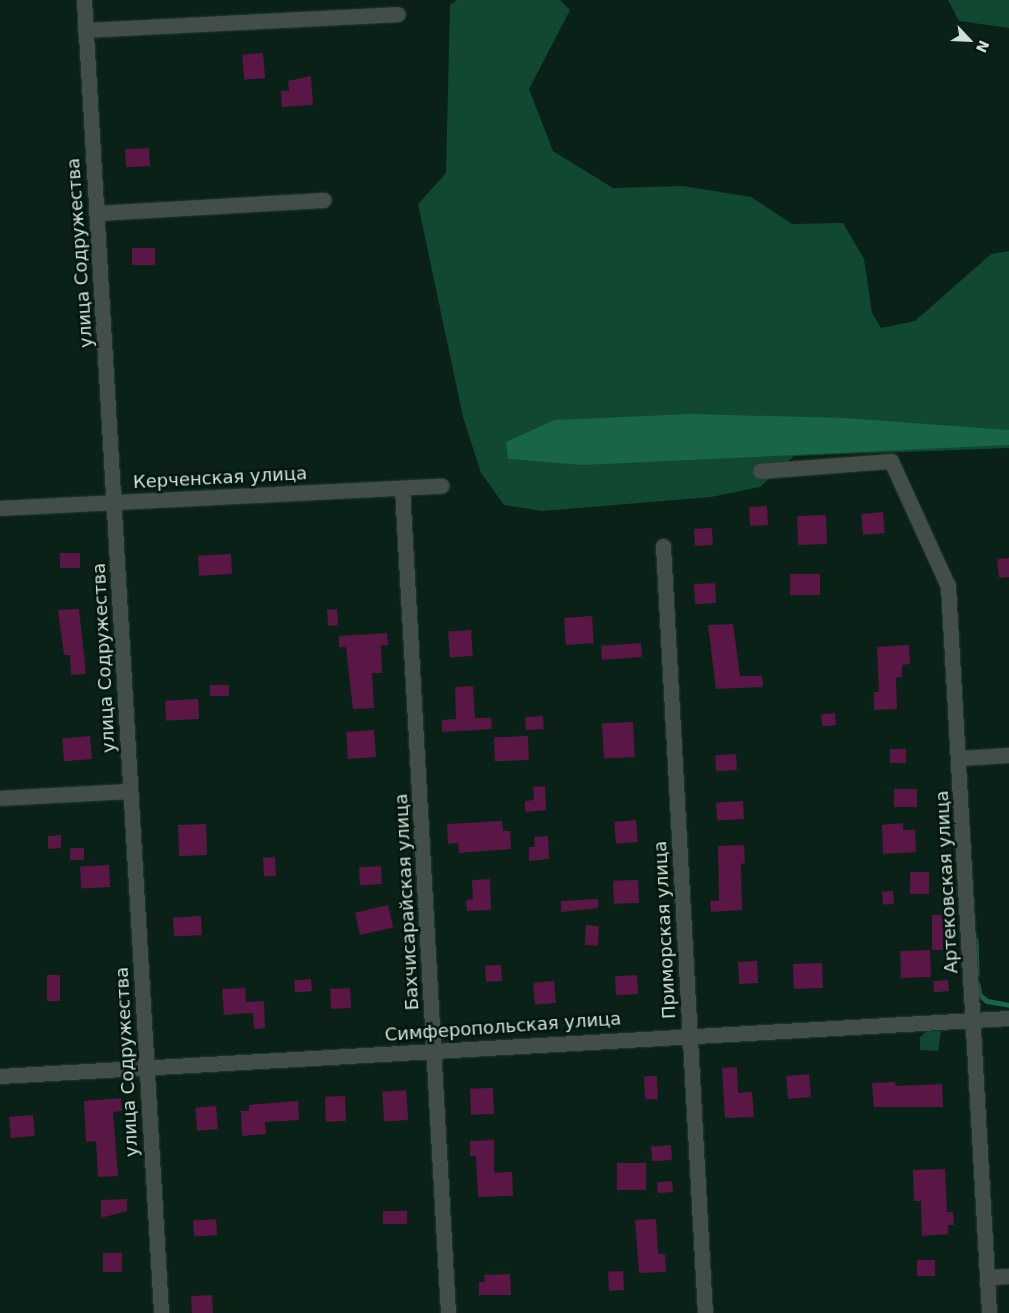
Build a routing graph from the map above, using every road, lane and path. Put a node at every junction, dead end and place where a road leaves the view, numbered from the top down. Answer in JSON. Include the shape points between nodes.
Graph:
{"nodes":[{"id":1,"x":84,"y":0,"type":"edge"},
{"id":2,"x":398,"y":14,"type":"dead end"},
{"id":3,"x":85,"y":30,"type":"junction"},
{"id":4,"x":324,"y":200,"type":"dead end"},
{"id":5,"x":96,"y":213,"type":"junction"},
{"id":6,"x":760,"y":470,"type":"dead end"},
{"id":7,"x":442,"y":486,"type":"dead end"},
{"id":8,"x":402,"y":488,"type":"junction"},
{"id":9,"x":114,"y":502,"type":"junction"},
{"id":10,"x":0,"y":508,"type":"edge"},
{"id":11,"x":663,"y":546,"type":"dead end"},
{"id":12,"x":1009,"y":755,"type":"edge"},
{"id":13,"x":959,"y":758,"type":"junction"},
{"id":14,"x":130,"y":791,"type":"junction"},
{"id":15,"x":0,"y":798,"type":"edge"},
{"id":16,"x":1009,"y":1018,"type":"edge"},
{"id":17,"x":973,"y":1019,"type":"junction"},
{"id":18,"x":690,"y":1034,"type":"junction"},
{"id":19,"x":435,"y":1050,"type":"junction"},
{"id":20,"x":146,"y":1066,"type":"junction"},
{"id":21,"x":0,"y":1076,"type":"edge"},
{"id":22,"x":1009,"y":1276,"type":"edge"},
{"id":23,"x":988,"y":1277,"type":"junction"},
{"id":24,"x":161,"y":1313,"type":"edge"},
{"id":25,"x":448,"y":1313,"type":"edge"},
{"id":26,"x":705,"y":1313,"type":"edge"},
{"id":27,"x":989,"y":1313,"type":"edge"}],
"edges":[{"from":1,"to":3,"type":"street","name":"улица Содружества"},
{"from":2,"to":3,"type":"street"},
{"from":3,"to":5,"type":"street","name":"улица Содружества"},
{"from":4,"to":5,"type":"street"},
{"from":5,"to":9,"type":"street","name":"улица Содружества"},
{"from":6,"to":13,"type":"street","name":"Артековская улица","via":[[891,461],[948,586]]},
{"from":7,"to":8,"type":"street","name":"Керченская улица"},
{"from":8,"to":9,"type":"street","name":"Керченская улица"},
{"from":8,"to":19,"type":"street","name":"Бахчисарайская улица"},
{"from":9,"to":10,"type":"street","name":"Керченская улица"},
{"from":9,"to":14,"type":"street","name":"улица Содружества"},
{"from":11,"to":18,"type":"street","name":"Приморская улица"},
{"from":12,"to":13,"type":"street"},
{"from":13,"to":17,"type":"street","name":"Артековская улица"},
{"from":14,"to":15,"type":"street"},
{"from":14,"to":20,"type":"street","name":"улица Содружества"},
{"from":16,"to":17,"type":"street","name":"Симферопольская улица"},
{"from":17,"to":18,"type":"street","name":"Симферопольская улица"},
{"from":17,"to":23,"type":"street","name":"Артековская улица"},
{"from":18,"to":19,"type":"street","name":"Симферопольская улица"},
{"from":18,"to":26,"type":"street","name":"Приморская улица"},
{"from":19,"to":20,"type":"street","name":"Симферопольская улица"},
{"from":19,"to":25,"type":"street","name":"Бахчисарайская улица"},
{"from":20,"to":21,"type":"street","name":"Симферопольская улица"},
{"from":20,"to":24,"type":"street","name":"улица Содружества"},
{"from":22,"to":23,"type":"street"},
{"from":23,"to":27,"type":"street","name":"Артековская улица"}]}
